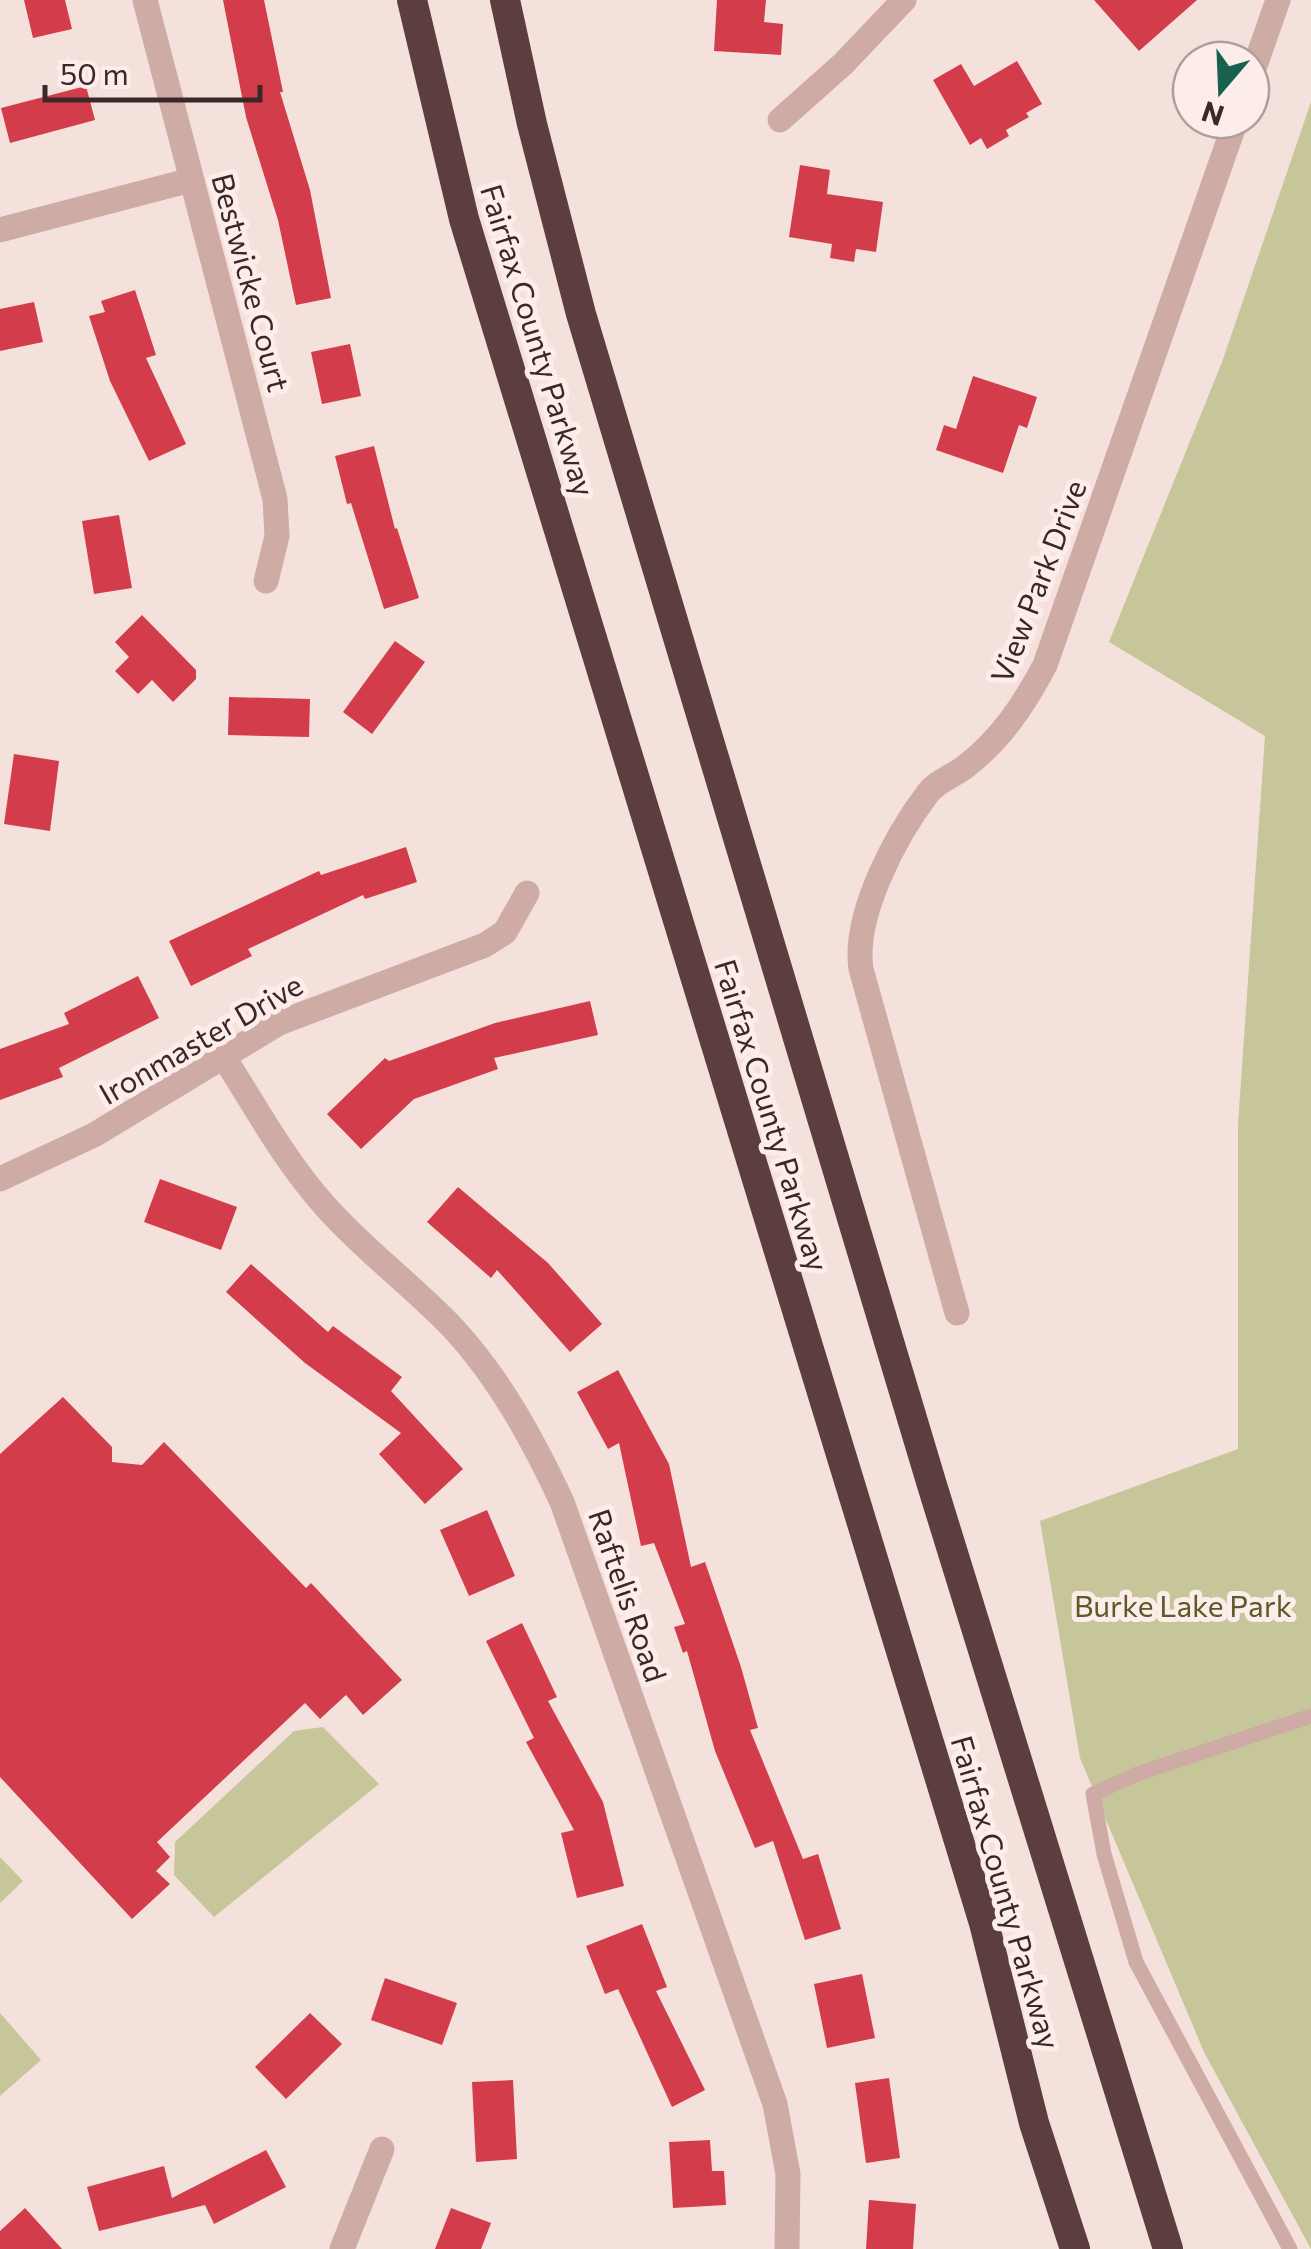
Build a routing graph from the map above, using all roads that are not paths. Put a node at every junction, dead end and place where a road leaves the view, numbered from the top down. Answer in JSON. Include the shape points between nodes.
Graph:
{"nodes":[{"id":1,"x":145,"y":0,"type":"edge"},
{"id":2,"x":412,"y":0,"type":"edge"},
{"id":3,"x":505,"y":0,"type":"edge"},
{"id":4,"x":904,"y":0,"type":"edge"},
{"id":5,"x":1278,"y":0,"type":"edge"},
{"id":6,"x":1264,"y":40,"type":"edge"},
{"id":7,"x":780,"y":120,"type":"dead end"},
{"id":8,"x":1229,"y":140,"type":"edge"},
{"id":9,"x":191,"y":180,"type":"junction"},
{"id":10,"x":0,"y":230,"type":"edge"},
{"id":11,"x":266,"y":580,"type":"dead end"},
{"id":12,"x":527,"y":894,"type":"dead end"},
{"id":13,"x":223,"y":1056,"type":"junction"},
{"id":14,"x":0,"y":1179,"type":"edge"},
{"id":15,"x":957,"y":1313,"type":"dead end"},
{"id":16,"x":1311,"y":1716,"type":"edge"},
{"id":17,"x":382,"y":2149,"type":"dead end"},
{"id":18,"x":342,"y":2249,"type":"edge"},
{"id":19,"x":787,"y":2249,"type":"edge"},
{"id":20,"x":1075,"y":2249,"type":"edge"},
{"id":21,"x":1168,"y":2249,"type":"edge"},
{"id":22,"x":1290,"y":2249,"type":"edge"}],
"edges":[{"from":1,"to":9,"type":"street","name":"Bestwicke Court"},
{"from":2,"to":20,"type":"highway","name":"Fairfax County Parkway","via":[[464,219],[978,1904],[1034,2123]]},
{"from":3,"to":21,"type":"highway","name":"Fairfax County Parkway","via":[[580,314]]},
{"from":4,"to":7,"type":"street"},
{"from":5,"to":6,"type":"street"},
{"from":8,"to":15,"type":"street","name":"View Park Drive","via":[[1045,666],[1000,734],[930,790],[882,868],[861,935],[861,968]]},
{"from":9,"to":10,"type":"street"},
{"from":9,"to":11,"type":"street","name":"Bestwicke Court","via":[[276,500],[278,536]]},
{"from":12,"to":13,"type":"street","name":"Ironmaster Drive","via":[[505,932],[485,944],[323,1004]]},
{"from":13,"to":14,"type":"street","name":"Ironmaster Drive","via":[[94,1135]]},
{"from":13,"to":19,"type":"street","name":"Raftelis Road","via":[[324,1205],[452,1328],[541,1457],[775,2104],[788,2174]]},
{"from":16,"to":22,"type":"lane","via":[[1093,1794],[1104,1854],[1146,1987]]},
{"from":17,"to":18,"type":"street"}]}
